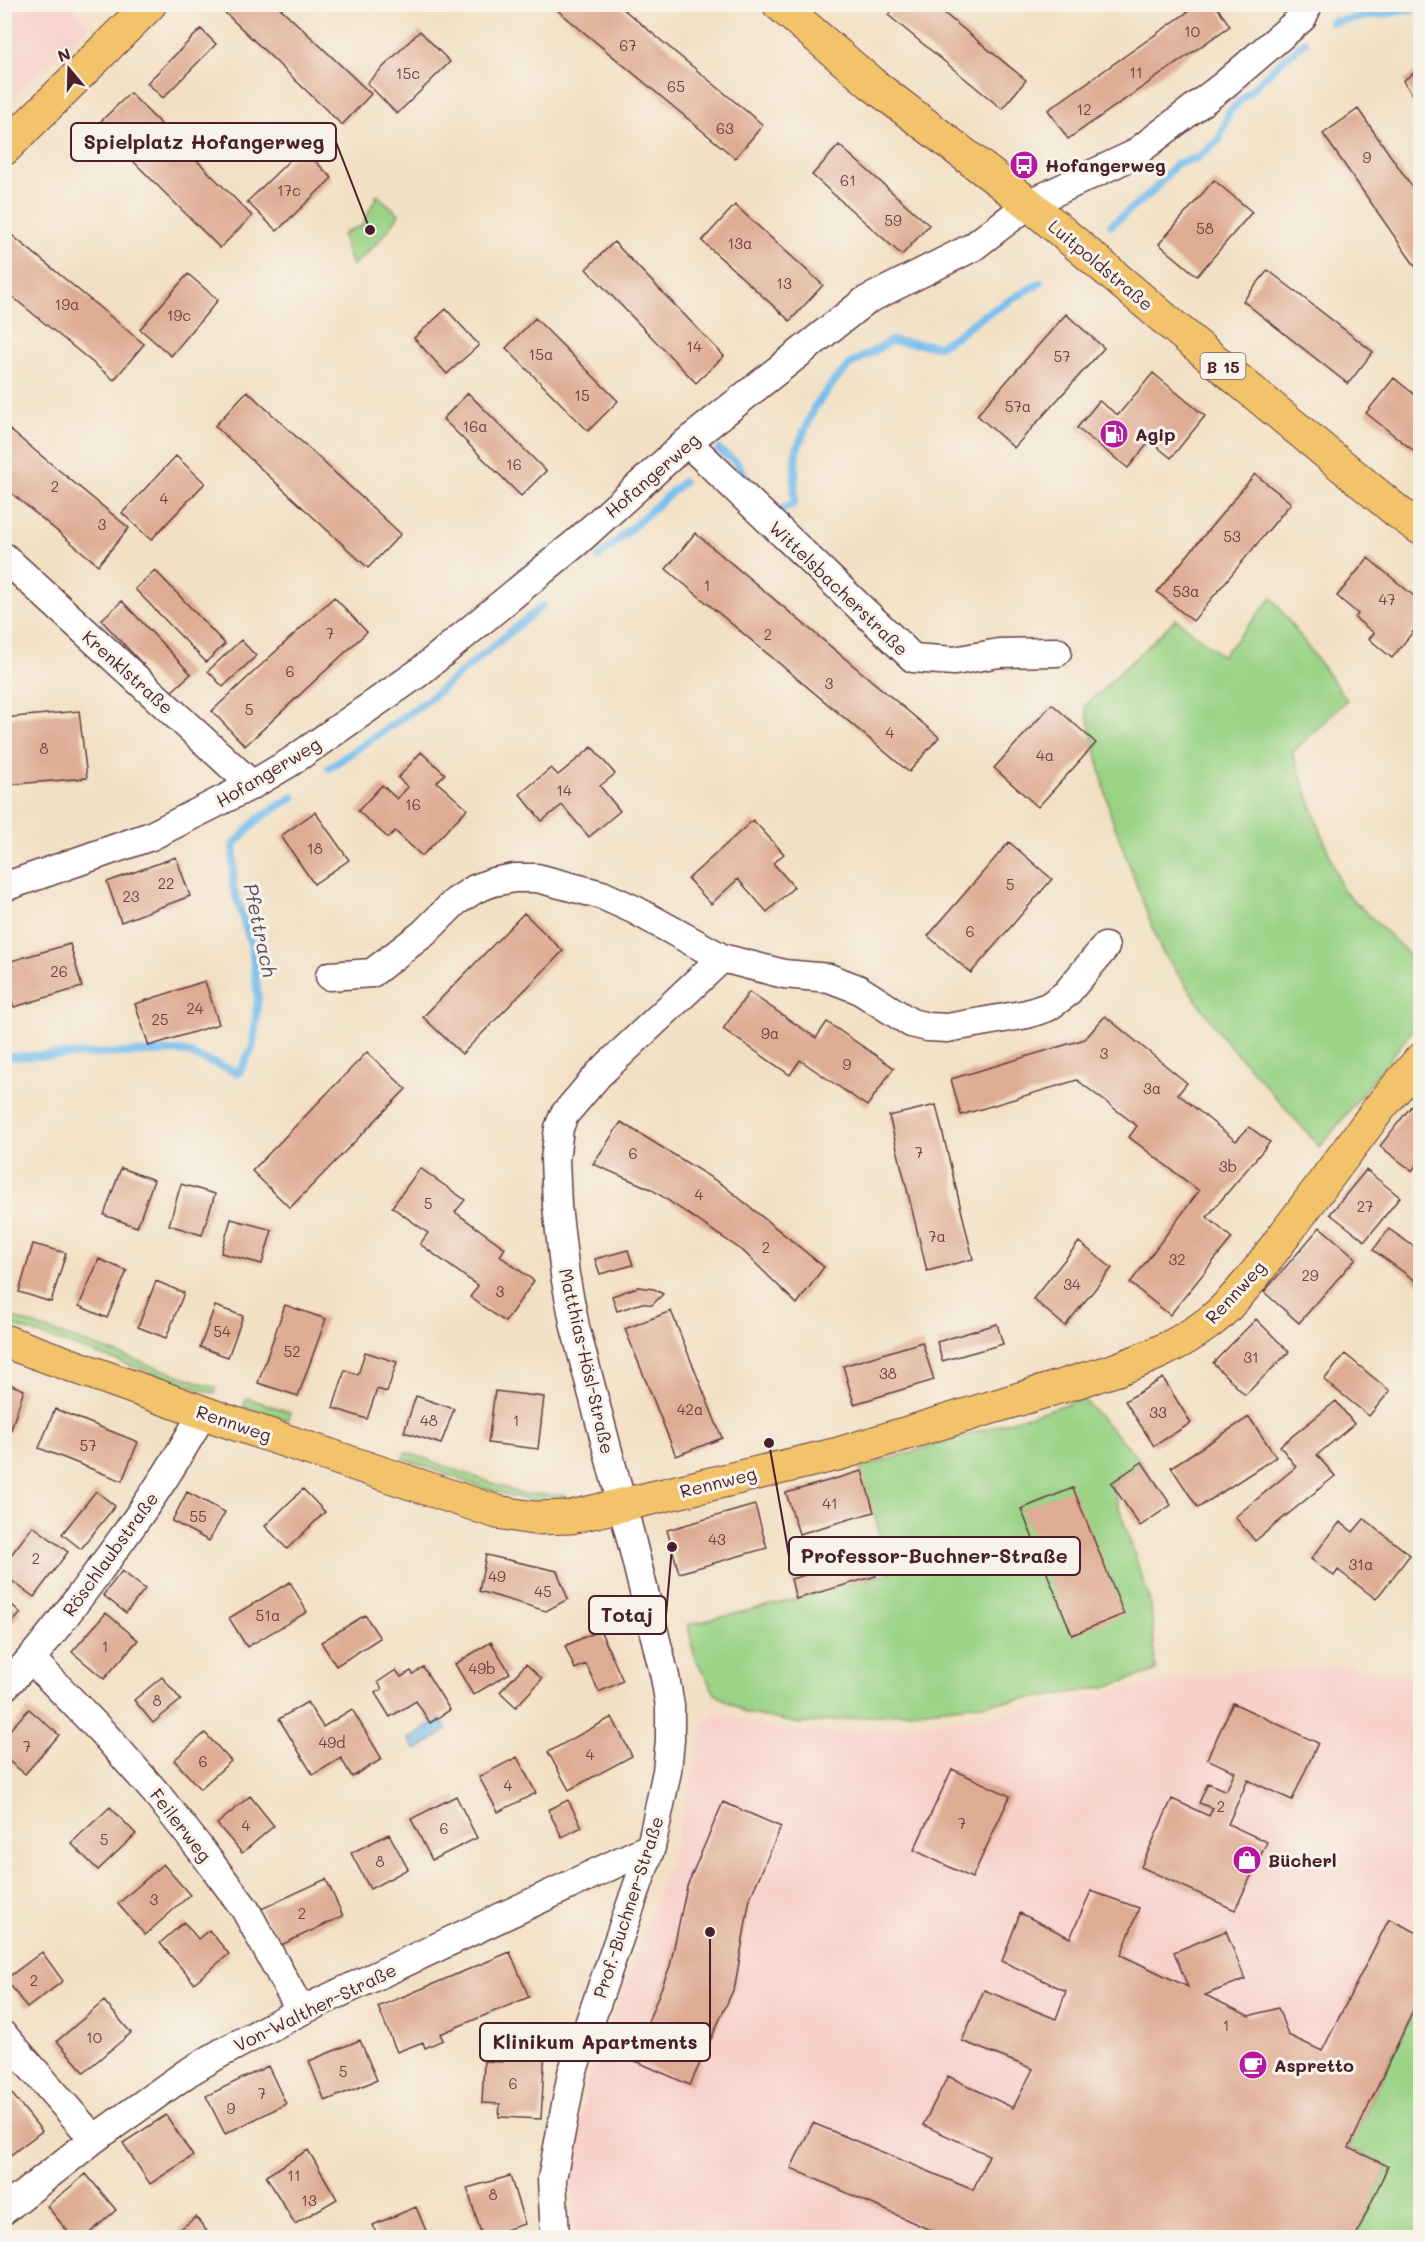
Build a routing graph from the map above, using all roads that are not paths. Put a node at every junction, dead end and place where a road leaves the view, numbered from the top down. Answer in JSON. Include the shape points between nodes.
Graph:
{"nodes":[{"id":1,"x":150,"y":4,"type":"edge"},
{"id":2,"x":779,"y":4,"type":"edge"},
{"id":3,"x":1306,"y":6,"type":"edge"},
{"id":4,"x":4,"y":149,"type":"edge"},
{"id":5,"x":1029,"y":204,"type":"junction"},
{"id":6,"x":687,"y":442,"type":"junction"},
{"id":7,"x":1420,"y":528,"type":"edge"},
{"id":8,"x":4,"y":557,"type":"edge"},
{"id":9,"x":1057,"y":652,"type":"dead end"},
{"id":10,"x":252,"y":785,"type":"junction"},
{"id":11,"x":4,"y":887,"type":"edge"},
{"id":12,"x":1105,"y":947,"type":"dead end"},
{"id":13,"x":722,"y":958,"type":"junction"},
{"id":14,"x":330,"y":976,"type":"dead end"},
{"id":15,"x":1420,"y":1060,"type":"edge"},
{"id":16,"x":4,"y":1341,"type":"edge"},
{"id":17,"x":203,"y":1412,"type":"junction"},
{"id":18,"x":622,"y":1505,"type":"junction"},
{"id":19,"x":32,"y":1660,"type":"junction"},
{"id":20,"x":4,"y":1687,"type":"edge"},
{"id":21,"x":651,"y":1848,"type":"junction"},
{"id":22,"x":301,"y":2011,"type":"junction"},
{"id":23,"x":4,"y":2036,"type":"edge"},
{"id":24,"x":94,"y":2139,"type":"junction"},
{"id":25,"x":4,"y":2210,"type":"edge"},
{"id":26,"x":555,"y":2238,"type":"edge"}],
"edges":[{"from":1,"to":4,"type":"main road"},
{"from":2,"to":5,"type":"main road","name":"Luitpoldstraße","number":"B 15","via":[[872,83]]},
{"from":3,"to":5,"type":"street","name":"Hofangerweg","via":[[1302,18],[1133,155]]},
{"from":5,"to":6,"type":"street","name":"Hofangerweg","via":[[974,247],[865,301]]},
{"from":5,"to":7,"type":"main road","name":"Luitpoldstraße","number":"B 15"},
{"from":6,"to":9,"type":"street","name":"Wittelsbacherstraße","via":[[913,658],[954,661],[999,653]]},
{"from":6,"to":10,"type":"street","name":"Hofangerweg","via":[[577,542],[417,674]]},
{"from":8,"to":10,"type":"street","name":"Krenklstraße"},
{"from":10,"to":11,"type":"street","name":"Hofangerweg","via":[[151,836]]},
{"from":12,"to":13,"type":"street","via":[[1066,994],[1047,1008],[946,1028],[911,1023],[858,989],[829,978],[784,974]]},
{"from":13,"to":14,"type":"street","via":[[602,895],[537,878],[514,878],[493,882],[455,902],[424,933],[372,973]]},
{"from":13,"to":18,"type":"street","name":"Matthias-Hösl-Straße","via":[[599,1074],[564,1115],[560,1128],[555,1160],[564,1266],[575,1327]]},
{"from":15,"to":18,"type":"main road","name":"Rennweg","via":[[1246,1285],[1208,1323],[1179,1343],[1115,1370],[838,1454]]},
{"from":16,"to":17,"type":"main road","name":"Rennweg"},
{"from":17,"to":18,"type":"main road","name":"Rennweg","via":[[497,1512],[533,1518],[571,1517]]},
{"from":17,"to":19,"type":"street","name":"Röschlaubstraße","via":[[182,1453]]},
{"from":18,"to":21,"type":"street","name":"Prof.-Buchner-Straße","via":[[670,1706],[667,1771]]},
{"from":19,"to":20,"type":"street","name":"Röschlaubstraße"},
{"from":19,"to":22,"type":"street","name":"Feilerweg","via":[[110,1741],[201,1850],[245,1909]]},
{"from":21,"to":22,"type":"street","name":"Von-Walther-Straße"},
{"from":21,"to":26,"type":"street","name":"Prof.-Buchner-Straße","via":[[572,2073],[552,2180]]},
{"from":22,"to":24,"type":"street","name":"Von-Walther-Straße","via":[[187,2073]]},
{"from":23,"to":24,"type":"street"},
{"from":24,"to":25,"type":"street","name":"Von-Walther-Straße"}]}
